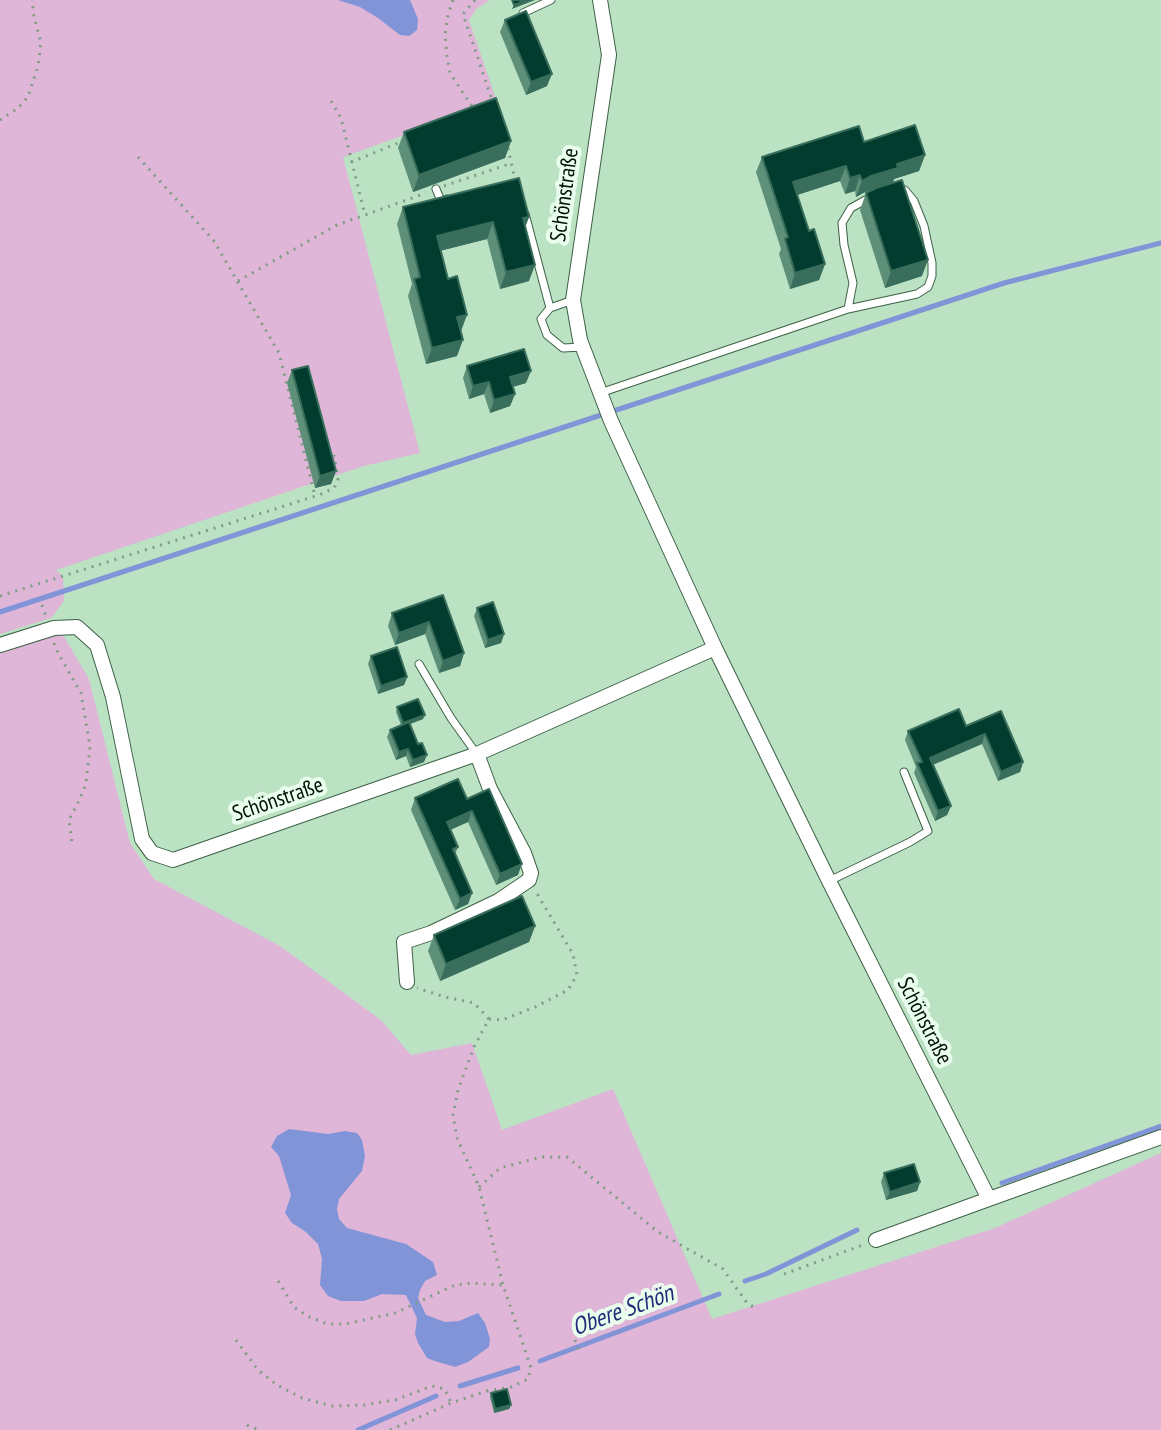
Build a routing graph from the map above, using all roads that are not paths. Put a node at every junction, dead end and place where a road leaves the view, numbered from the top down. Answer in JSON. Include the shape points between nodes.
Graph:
{"nodes":[{"id":1,"x":551,"y":0,"type":"edge"},
{"id":2,"x":600,"y":0,"type":"edge"},
{"id":3,"x":523,"y":13,"type":"edge"},
{"id":4,"x":436,"y":189,"type":"road end"},
{"id":5,"x":893,"y":190,"type":"edge"},
{"id":6,"x":880,"y":194,"type":"edge"},
{"id":7,"x":456,"y":197,"type":"edge"},
{"id":8,"x":522,"y":206,"type":"edge"},
{"id":9,"x":573,"y":300,"type":"junction"},
{"id":10,"x":550,"y":308,"type":"junction"},
{"id":11,"x":848,"y":309,"type":"junction"},
{"id":12,"x":583,"y":347,"type":"junction"},
{"id":13,"x":602,"y":399,"type":"junction"},
{"id":14,"x":0,"y":645,"type":"edge"},
{"id":15,"x":715,"y":648,"type":"junction"},
{"id":16,"x":419,"y":664,"type":"dead end"},
{"id":17,"x":477,"y":754,"type":"junction"},
{"id":18,"x":904,"y":772,"type":"dead end"},
{"id":19,"x":829,"y":881,"type":"junction"},
{"id":20,"x":407,"y":982,"type":"road end"},
{"id":21,"x":1161,"y":1137,"type":"edge"},
{"id":22,"x":989,"y":1199,"type":"junction"},
{"id":23,"x":876,"y":1240,"type":"road end"}],
"edges":[{"from":1,"to":3,"type":"lane"},
{"from":2,"to":9,"type":"street","name":"Schönstraße","via":[[609,55]]},
{"from":4,"to":7,"type":"lane","via":[[441,201]]},
{"from":5,"to":11,"type":"lane","via":[[905,190],[924,226],[932,263],[928,287]]},
{"from":6,"to":11,"type":"lane","via":[[851,208],[842,223],[853,283]]},
{"from":8,"to":10,"type":"lane"},
{"from":9,"to":10,"type":"lane"},
{"from":9,"to":12,"type":"street","name":"Schönstraße"},
{"from":10,"to":12,"type":"lane","via":[[541,319],[547,335],[563,348]]},
{"from":11,"to":13,"type":"lane"},
{"from":12,"to":13,"type":"street","name":"Schönstraße"},
{"from":13,"to":15,"type":"street","name":"Schönstraße"},
{"from":14,"to":17,"type":"street","name":"Schönstraße","via":[[50,629],[77,627],[97,645],[142,839],[152,853],[173,860]]},
{"from":15,"to":17,"type":"street","name":"Schönstraße"},
{"from":15,"to":19,"type":"street","name":"Schönstraße"},
{"from":16,"to":17,"type":"lane"},
{"from":17,"to":20,"type":"street","via":[[524,853],[529,880],[498,901],[404,942]]},
{"from":18,"to":19,"type":"lane","via":[[928,831]]},
{"from":19,"to":22,"type":"street","name":"Schönstraße"},
{"from":21,"to":22,"type":"street"},
{"from":22,"to":23,"type":"street"}]}
